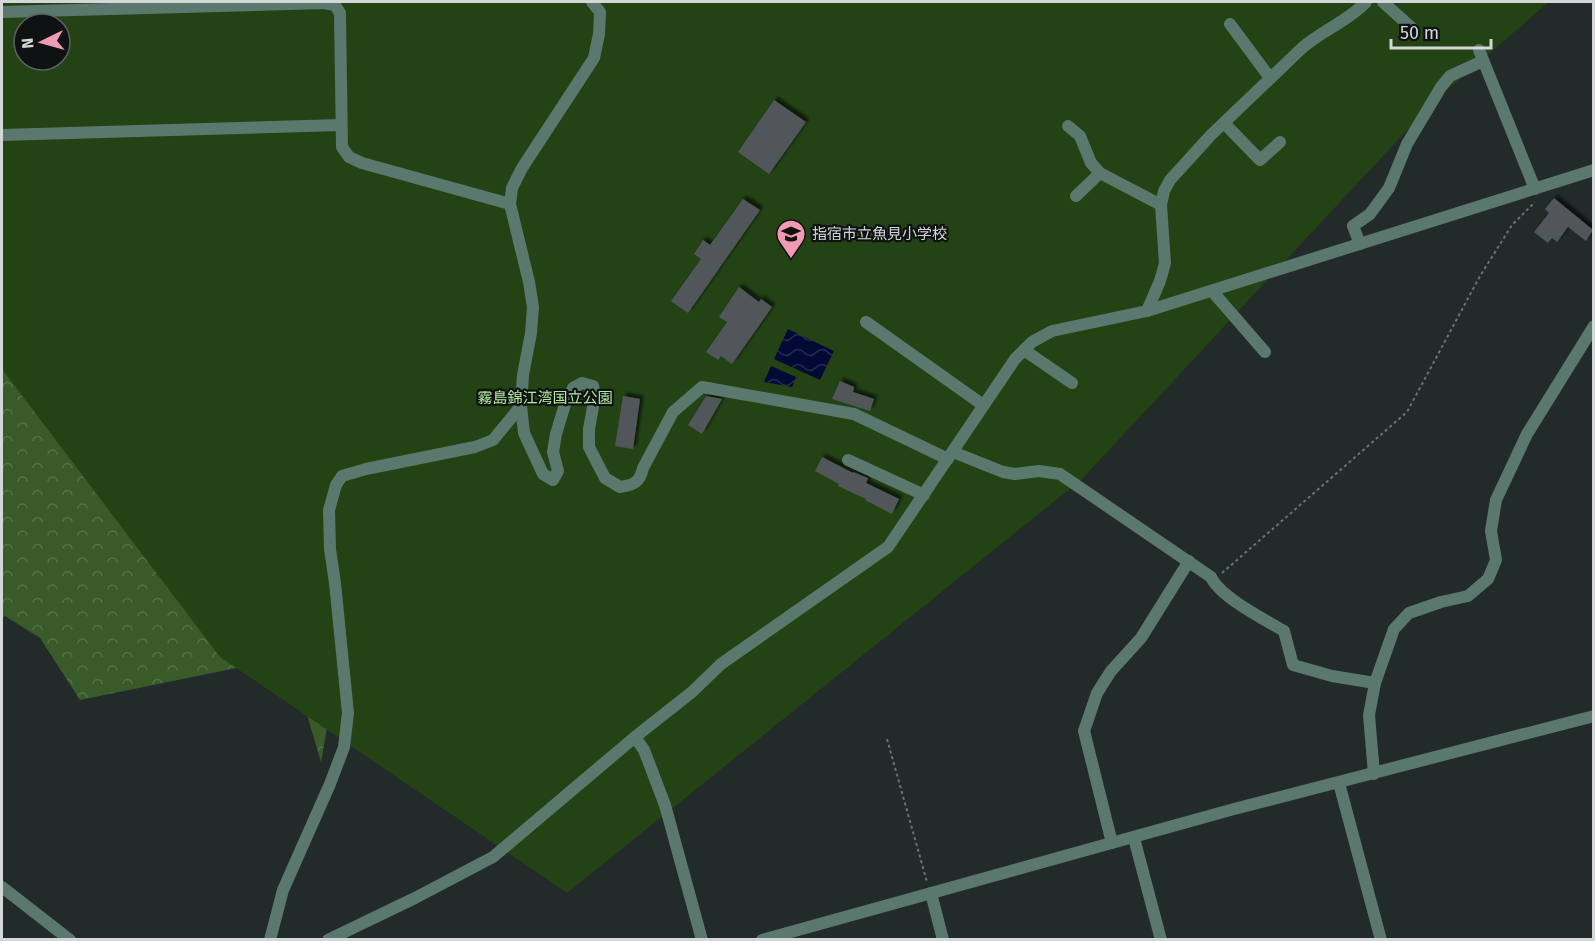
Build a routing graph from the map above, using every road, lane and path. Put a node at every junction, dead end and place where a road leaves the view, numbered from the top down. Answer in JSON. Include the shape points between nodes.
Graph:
{"nodes":[{"id":1,"x":592,"y":2,"type":"edge"},
{"id":2,"x":1366,"y":2,"type":"edge"},
{"id":3,"x":1383,"y":2,"type":"edge"},
{"id":4,"x":145,"y":5,"type":"edge"},
{"id":5,"x":2,"y":12,"type":"edge"},
{"id":6,"x":1230,"y":24,"type":"dead end"},
{"id":7,"x":1414,"y":30,"type":"dead end"},
{"id":8,"x":1270,"y":78,"type":"junction"},
{"id":9,"x":1224,"y":123,"type":"junction"},
{"id":10,"x":341,"y":124,"type":"junction"},
{"id":11,"x":1068,"y":126,"type":"dead end"},
{"id":12,"x":2,"y":135,"type":"edge"},
{"id":13,"x":1280,"y":142,"type":"dead end"},
{"id":14,"x":1593,"y":170,"type":"edge"},
{"id":15,"x":1100,"y":173,"type":"junction"},
{"id":16,"x":1538,"y":188,"type":"junction"},
{"id":17,"x":1076,"y":196,"type":"dead end"},
{"id":18,"x":510,"y":204,"type":"junction"},
{"id":19,"x":1161,"y":205,"type":"junction"},
{"id":20,"x":1360,"y":244,"type":"junction"},
{"id":21,"x":1212,"y":291,"type":"junction"},
{"id":22,"x":1147,"y":311,"type":"junction"},
{"id":23,"x":866,"y":322,"type":"dead end"},
{"id":24,"x":1593,"y":326,"type":"edge"},
{"id":25,"x":1024,"y":350,"type":"junction"},
{"id":26,"x":1265,"y":352,"type":"dead end"},
{"id":27,"x":1072,"y":382,"type":"dead end"},
{"id":28,"x":983,"y":405,"type":"junction"},
{"id":29,"x":521,"y":406,"type":"junction"},
{"id":30,"x":951,"y":456,"type":"junction"},
{"id":31,"x":848,"y":460,"type":"dead end"},
{"id":32,"x":924,"y":495,"type":"junction"},
{"id":33,"x":1189,"y":561,"type":"junction"},
{"id":34,"x":1213,"y":581,"type":"junction"},
{"id":35,"x":1375,"y":683,"type":"junction"},
{"id":36,"x":1593,"y":716,"type":"edge"},
{"id":37,"x":634,"y":737,"type":"junction"},
{"id":38,"x":887,"y":739,"type":"dead end"},
{"id":39,"x":1374,"y":774,"type":"junction"},
{"id":40,"x":1339,"y":783,"type":"junction"},
{"id":41,"x":1134,"y":838,"type":"junction"},
{"id":42,"x":1112,"y":843,"type":"junction"},
{"id":43,"x":2,"y":887,"type":"edge"},
{"id":44,"x":931,"y":893,"type":"junction"},
{"id":45,"x":70,"y":939,"type":"edge"},
{"id":46,"x":270,"y":939,"type":"edge"},
{"id":47,"x":328,"y":939,"type":"edge"},
{"id":48,"x":702,"y":939,"type":"edge"},
{"id":49,"x":762,"y":939,"type":"edge"},
{"id":50,"x":943,"y":939,"type":"edge"},
{"id":51,"x":1161,"y":939,"type":"edge"},
{"id":52,"x":1381,"y":939,"type":"edge"}],
"edges":[{"from":1,"to":18,"type":"street","via":[[600,12],[594,58],[522,168],[512,188]]},
{"from":2,"to":8,"type":"street","via":[[1348,18],[1314,37]]},
{"from":3,"to":7,"type":"street"},
{"from":4,"to":5,"type":"street"},
{"from":4,"to":10,"type":"street","via":[[334,5],[340,13]]},
{"from":6,"to":8,"type":"street"},
{"from":8,"to":9,"type":"street"},
{"from":9,"to":13,"type":"street","via":[[1260,160]]},
{"from":9,"to":19,"type":"street","via":[[1170,180]]},
{"from":10,"to":12,"type":"street"},
{"from":10,"to":18,"type":"street","via":[[342,147],[362,163]]},
{"from":11,"to":15,"type":"street","via":[[1080,136],[1091,163]]},
{"from":14,"to":16,"type":"street"},
{"from":15,"to":17,"type":"street"},
{"from":15,"to":19,"type":"street"},
{"from":16,"to":20,"type":"street"},
{"from":16,"to":20,"type":"street","via":[[1481,55],[1450,75],[1441,87],[1407,144],[1389,188],[1370,214],[1353,226]]},
{"from":16,"to":34,"type":"path","via":[[1541,196],[1512,225],[1480,276],[1407,412]]},
{"from":18,"to":29,"type":"street","via":[[533,307]]},
{"from":19,"to":22,"type":"street","via":[[1164,263]]},
{"from":20,"to":21,"type":"street"},
{"from":21,"to":22,"type":"street"},
{"from":21,"to":26,"type":"street"},
{"from":22,"to":25,"type":"street","via":[[1052,330]]},
{"from":23,"to":28,"type":"street"},
{"from":24,"to":35,"type":"street","via":[[1527,434],[1496,500],[1491,531],[1496,560],[1488,579],[1468,596],[1409,613],[1394,629]]},
{"from":25,"to":27,"type":"street"},
{"from":25,"to":28,"type":"street"},
{"from":28,"to":30,"type":"street"},
{"from":29,"to":30,"type":"street","via":[[524,433],[543,474],[554,480],[558,471],[553,452],[559,423],[566,400],[573,388],[582,383],[593,386],[595,396],[589,447],[605,478],[620,487],[633,485],[641,477],[673,412],[702,387],[854,414]]},
{"from":29,"to":46,"type":"street","via":[[493,441],[366,469],[342,476],[336,485],[329,510],[330,549],[348,713],[344,747],[283,890]]},
{"from":30,"to":32,"type":"street"},
{"from":30,"to":33,"type":"street","via":[[1015,474],[1060,474]]},
{"from":31,"to":32,"type":"street"},
{"from":32,"to":37,"type":"street","via":[[888,547],[722,664]]},
{"from":33,"to":34,"type":"street"},
{"from":33,"to":42,"type":"street","via":[[1141,638],[1097,693],[1084,731]]},
{"from":34,"to":35,"type":"street","via":[[1234,601],[1284,631],[1293,665]]},
{"from":35,"to":39,"type":"street","via":[[1369,715]]},
{"from":36,"to":39,"type":"street"},
{"from":37,"to":47,"type":"street","via":[[493,857]]},
{"from":37,"to":48,"type":"street","via":[[644,750],[665,805]]},
{"from":38,"to":44,"type":"path"},
{"from":39,"to":40,"type":"street"},
{"from":40,"to":41,"type":"street"},
{"from":40,"to":52,"type":"street"},
{"from":41,"to":42,"type":"street"},
{"from":41,"to":51,"type":"street"},
{"from":42,"to":44,"type":"street"},
{"from":43,"to":45,"type":"street"},
{"from":44,"to":49,"type":"street"},
{"from":44,"to":50,"type":"street"}]}
